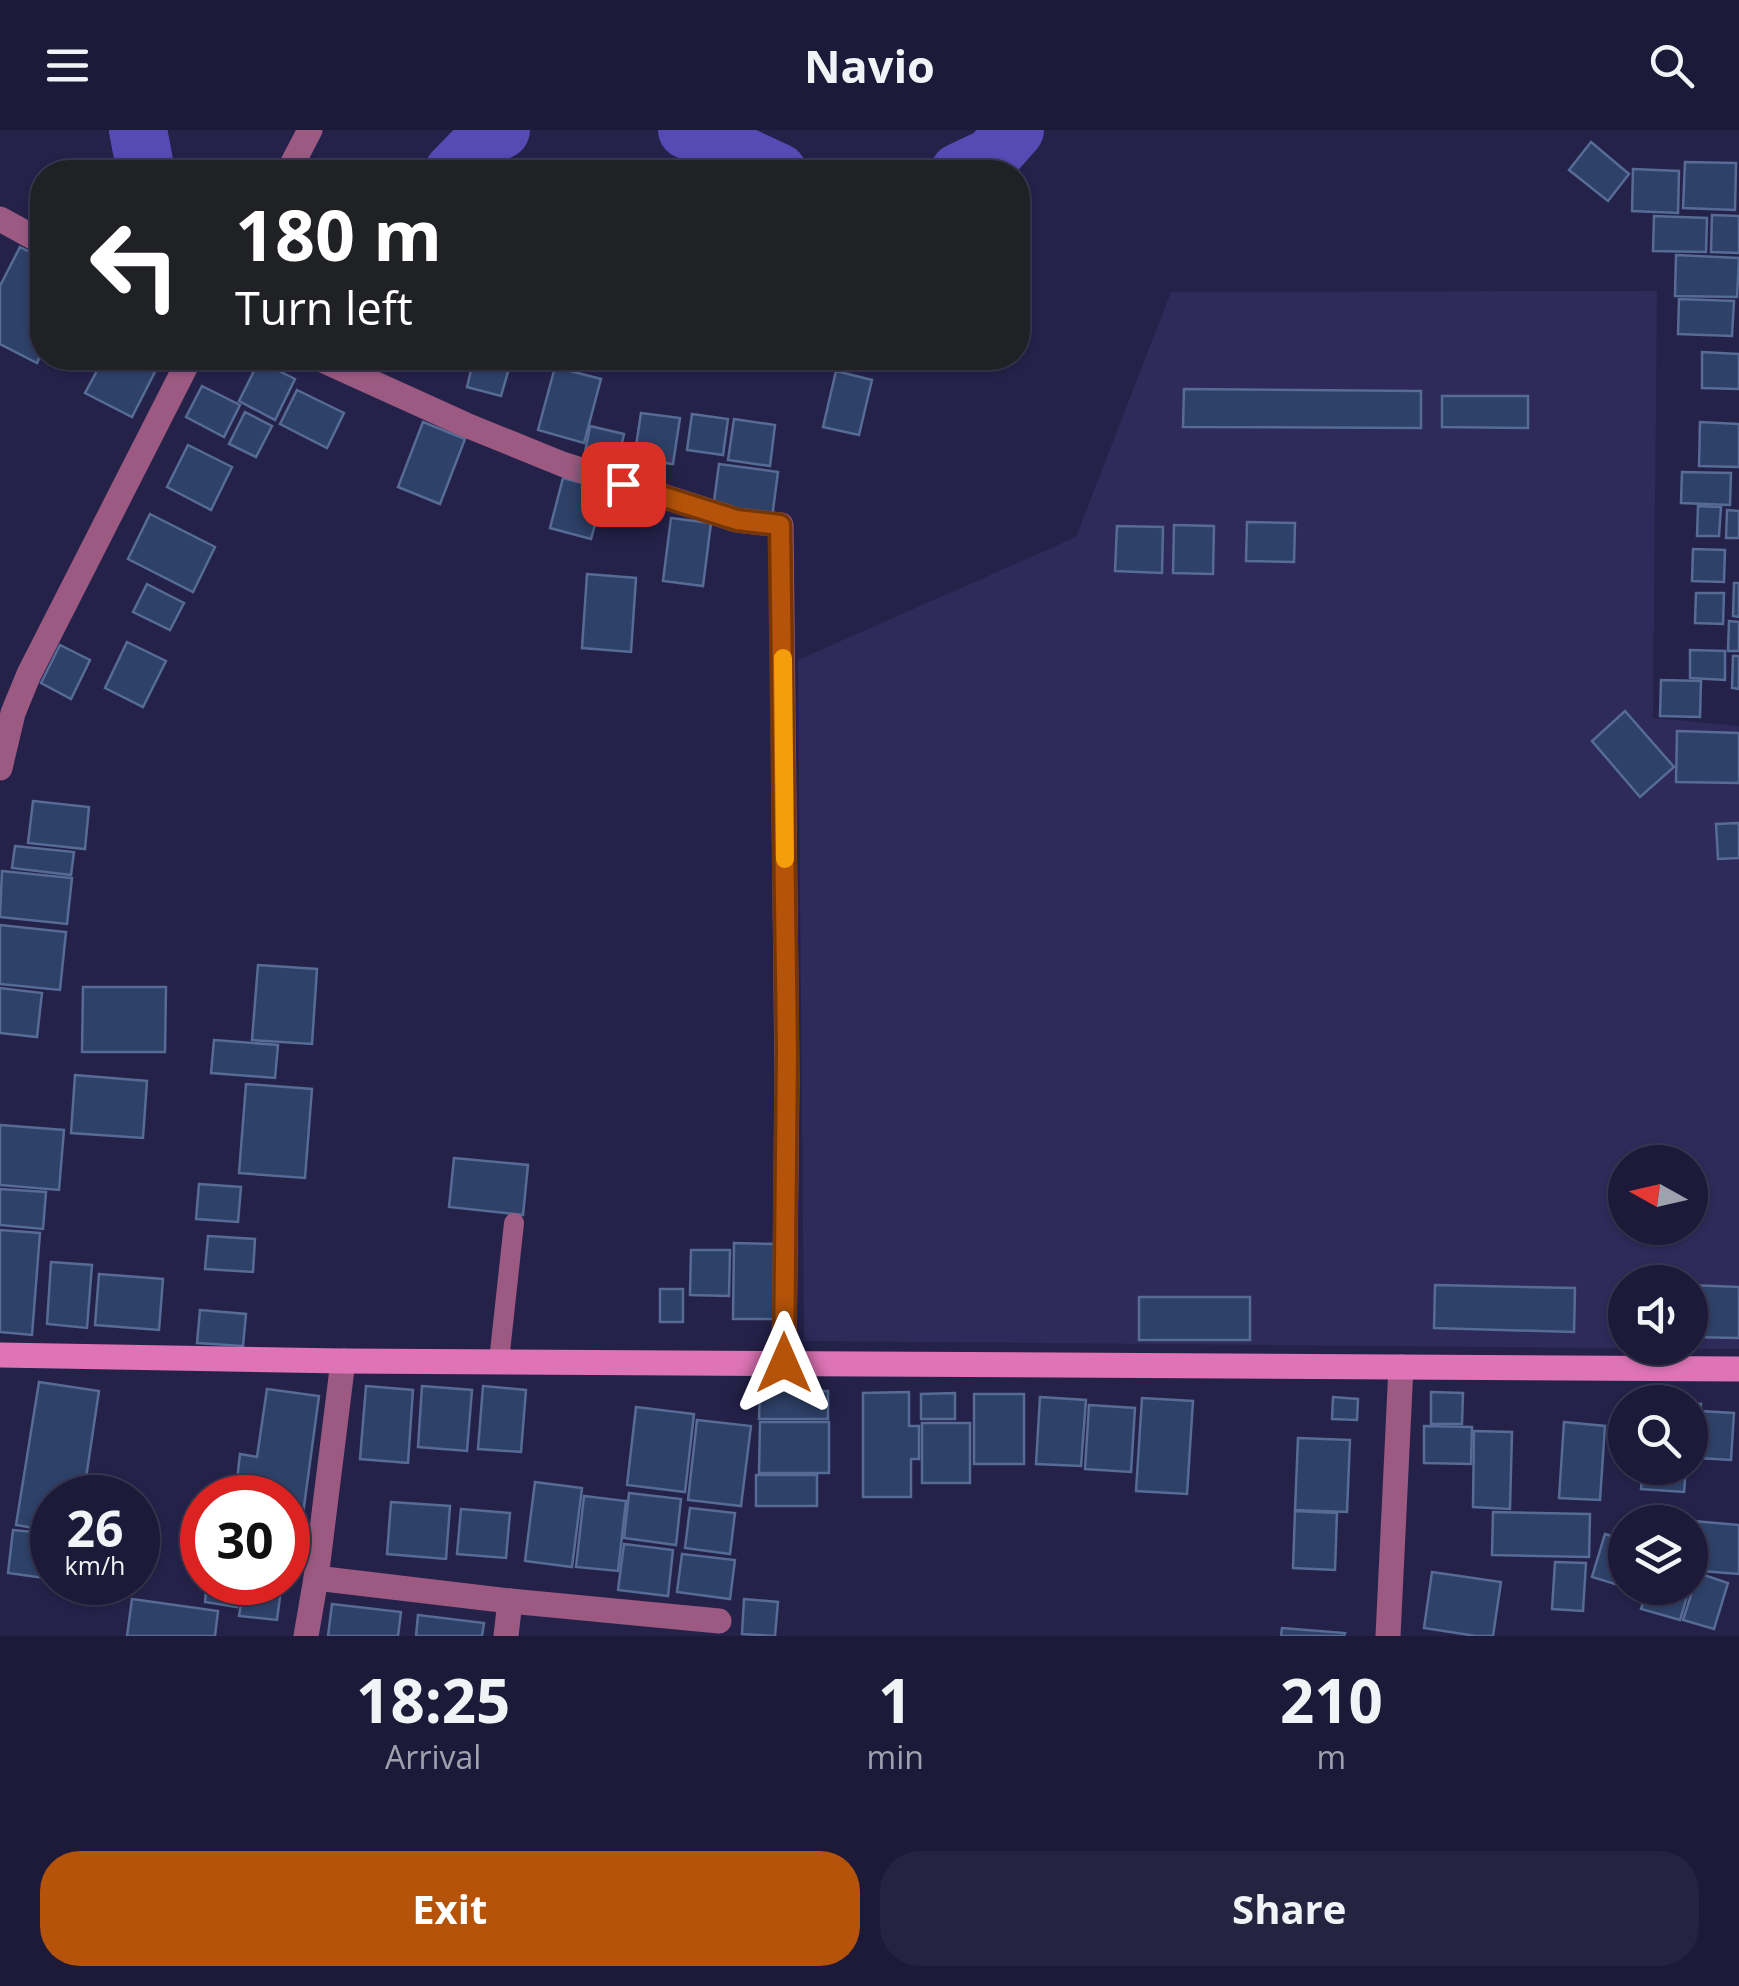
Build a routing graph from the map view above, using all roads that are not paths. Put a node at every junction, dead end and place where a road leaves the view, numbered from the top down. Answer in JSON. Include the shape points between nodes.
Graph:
{"nodes":[{"id":1,"x":310,"y":130,"type":"edge"},
{"id":2,"x":294,"y":160,"type":"edge"},
{"id":3,"x":0,"y":219,"type":"edge"},
{"id":4,"x":30,"y":235,"type":"edge"},
{"id":5,"x":184,"y":370,"type":"edge"},
{"id":6,"x":344,"y":370,"type":"edge"},
{"id":7,"x":0,"y":768,"type":"edge"},
{"id":8,"x":514,"y":1224,"type":"dead end"},
{"id":9,"x":0,"y":1355,"type":"edge"},
{"id":10,"x":343,"y":1360,"type":"junction"},
{"id":11,"x":499,"y":1361,"type":"junction"},
{"id":12,"x":784,"y":1363,"type":"junction"},
{"id":13,"x":1402,"y":1367,"type":"junction"},
{"id":14,"x":1739,"y":1369,"type":"edge"},
{"id":15,"x":316,"y":1578,"type":"junction"},
{"id":16,"x":510,"y":1601,"type":"junction"},
{"id":17,"x":720,"y":1621,"type":"dead end"},
{"id":18,"x":306,"y":1636,"type":"edge"},
{"id":19,"x":506,"y":1636,"type":"edge"},
{"id":20,"x":1388,"y":1636,"type":"edge"}],
"edges":[{"from":1,"to":2,"type":"street"},
{"from":3,"to":4,"type":"street"},
{"from":5,"to":7,"type":"street","via":[[29,674]]},
{"from":6,"to":12,"type":"street","via":[[562,464],[737,520],[780,525]]},
{"from":8,"to":11,"type":"lane"},
{"from":9,"to":10,"type":"street"},
{"from":10,"to":11,"type":"street"},
{"from":10,"to":15,"type":"street"},
{"from":11,"to":12,"type":"street"},
{"from":12,"to":13,"type":"street"},
{"from":13,"to":14,"type":"street"},
{"from":13,"to":20,"type":"street"},
{"from":15,"to":16,"type":"street"},
{"from":15,"to":18,"type":"street"},
{"from":16,"to":17,"type":"street"},
{"from":16,"to":19,"type":"street"}]}
